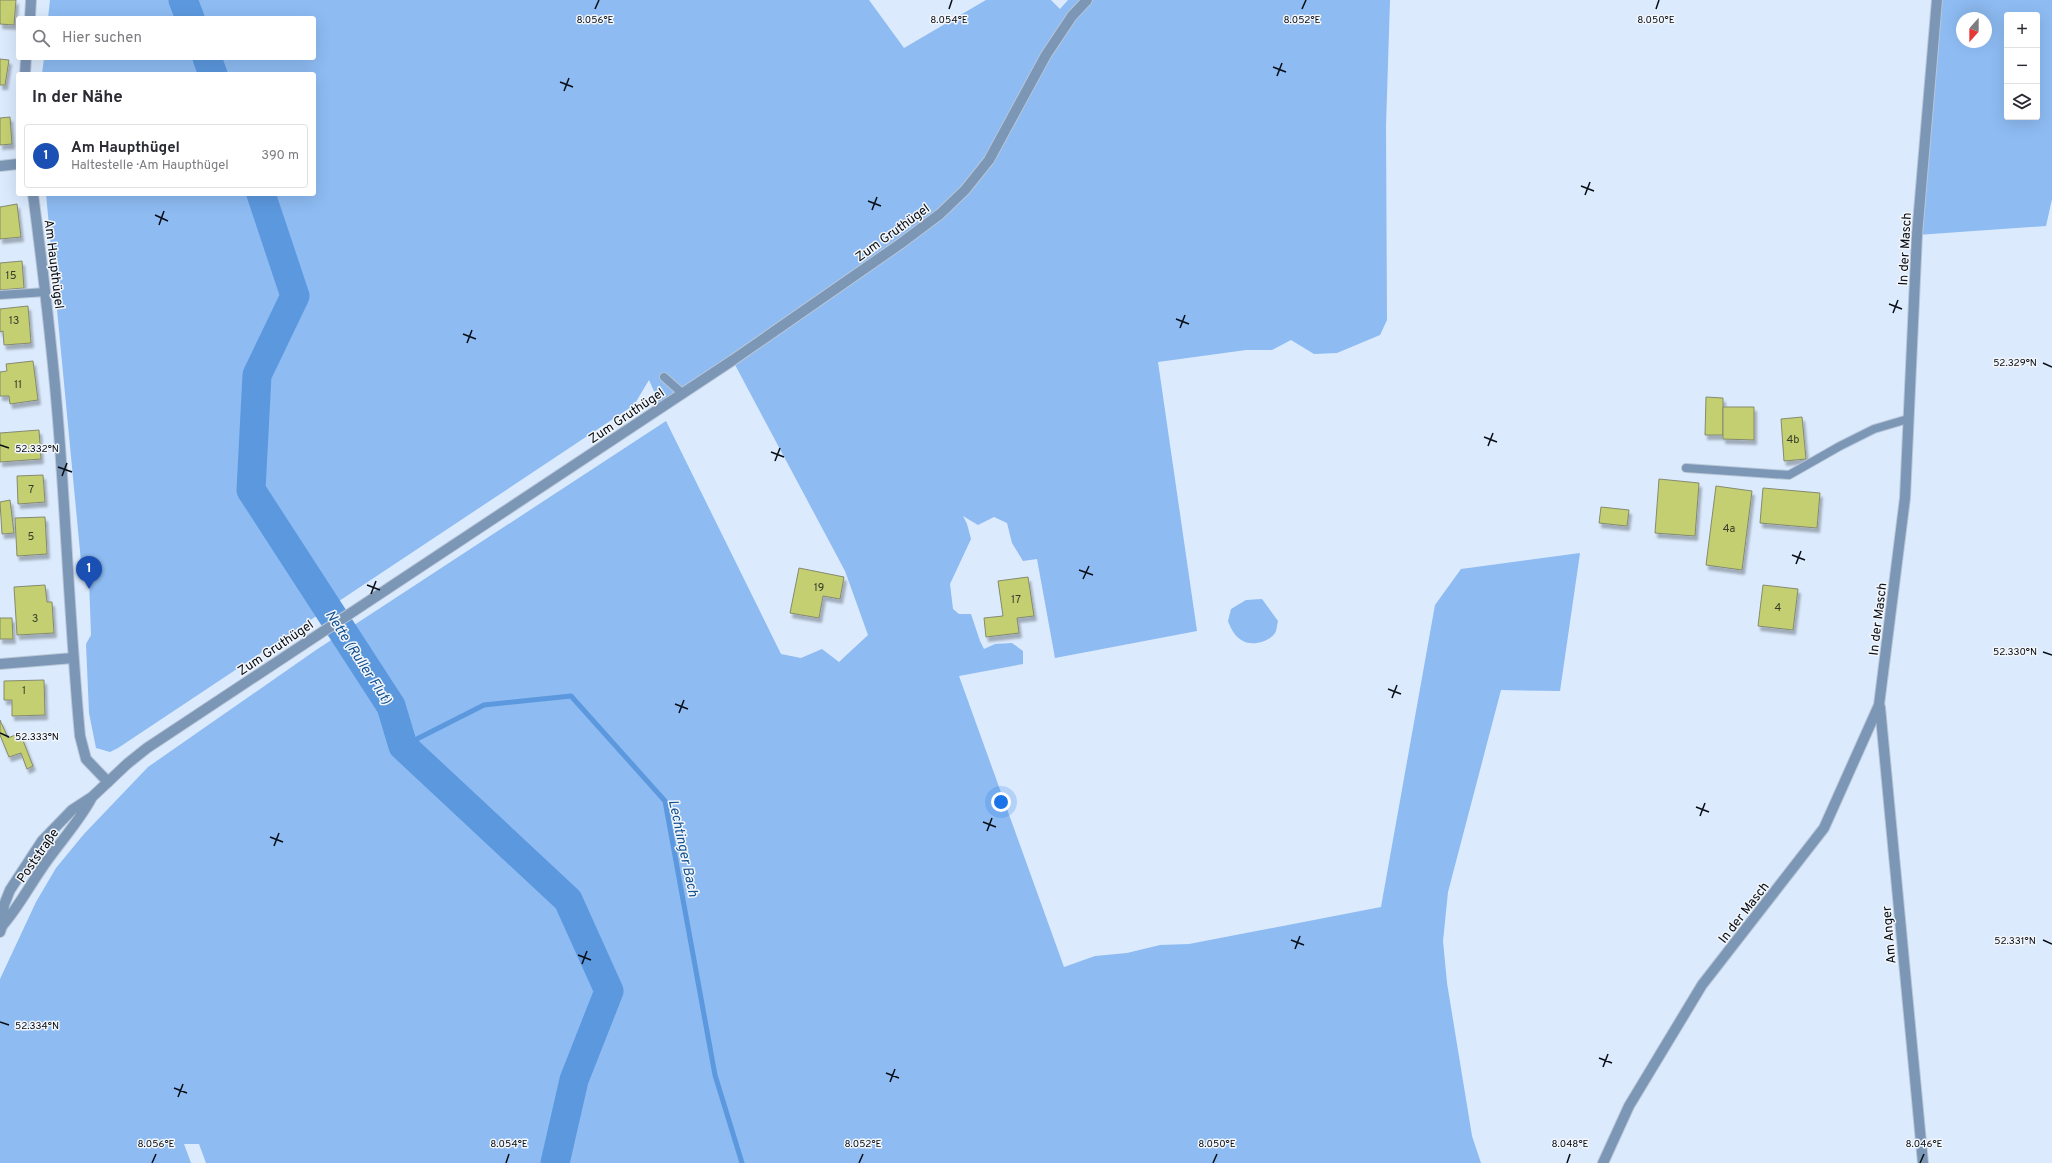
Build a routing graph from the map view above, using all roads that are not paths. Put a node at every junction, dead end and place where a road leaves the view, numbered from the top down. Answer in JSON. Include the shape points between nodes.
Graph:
{"nodes":[{"id":1,"x":31,"y":0,"type":"edge"},
{"id":2,"x":1937,"y":0,"type":"edge"},
{"id":3,"x":1085,"y":1,"type":"edge"},
{"id":4,"x":30,"y":16,"type":"edge"},
{"id":5,"x":26,"y":60,"type":"edge"},
{"id":6,"x":25,"y":72,"type":"edge"},
{"id":7,"x":16,"y":164,"type":"edge"},
{"id":8,"x":0,"y":166,"type":"edge"},
{"id":9,"x":33,"y":196,"type":"edge"},
{"id":10,"x":46,"y":292,"type":"junction"},
{"id":11,"x":0,"y":295,"type":"edge"},
{"id":12,"x":664,"y":377,"type":"dead end"},
{"id":13,"x":682,"y":393,"type":"junction"},
{"id":14,"x":1908,"y":419,"type":"junction"},
{"id":15,"x":1686,"y":468,"type":"dead end"},
{"id":16,"x":73,"y":658,"type":"junction"},
{"id":17,"x":0,"y":664,"type":"edge"},
{"id":18,"x":1879,"y":705,"type":"junction"},
{"id":19,"x":108,"y":782,"type":"junction"},
{"id":20,"x":92,"y":797,"type":"junction"},
{"id":21,"x":1,"y":929,"type":"edge"},
{"id":22,"x":1603,"y":1163,"type":"edge"},
{"id":23,"x":1923,"y":1163,"type":"edge"}],
"edges":[{"from":1,"to":4,"type":"street"},
{"from":2,"to":14,"type":"street","name":"In der Masch","via":[[1917,235]]},
{"from":3,"to":13,"type":"street","name":"Zum Gruthügel","via":[[1046,55],[989,160],[960,195],[940,214],[900,244],[740,356]]},
{"from":5,"to":6,"type":"street"},
{"from":7,"to":8,"type":"street"},
{"from":9,"to":10,"type":"street","name":"Am Haupthügel"},
{"from":10,"to":11,"type":"lane"},
{"from":10,"to":16,"type":"street","name":"Am Haupthügel","via":[[60,446]]},
{"from":12,"to":13,"type":"lane"},
{"from":13,"to":19,"type":"street","name":"Zum Gruthügel","via":[[147,748]]},
{"from":14,"to":15,"type":"lane","via":[[1874,429],[1789,475]]},
{"from":14,"to":18,"type":"street","name":"In der Masch","via":[[1905,498]]},
{"from":16,"to":17,"type":"street"},
{"from":16,"to":19,"type":"street","name":"Am Haupthügel","via":[[82,749],[86,759]]},
{"from":18,"to":22,"type":"street","name":"In der Masch","via":[[1824,828],[1702,986],[1629,1106]]},
{"from":18,"to":23,"type":"street","name":"Am Anger"},
{"from":19,"to":20,"type":"street","name":"Poststraße"},
{"from":20,"to":21,"type":"street","name":"Poststraße","via":[[81,817],[39,872]]},
{"from":20,"to":21,"type":"street","name":"Poststraße","via":[[72,810],[42,841],[10,890],[4,905]]}]}
